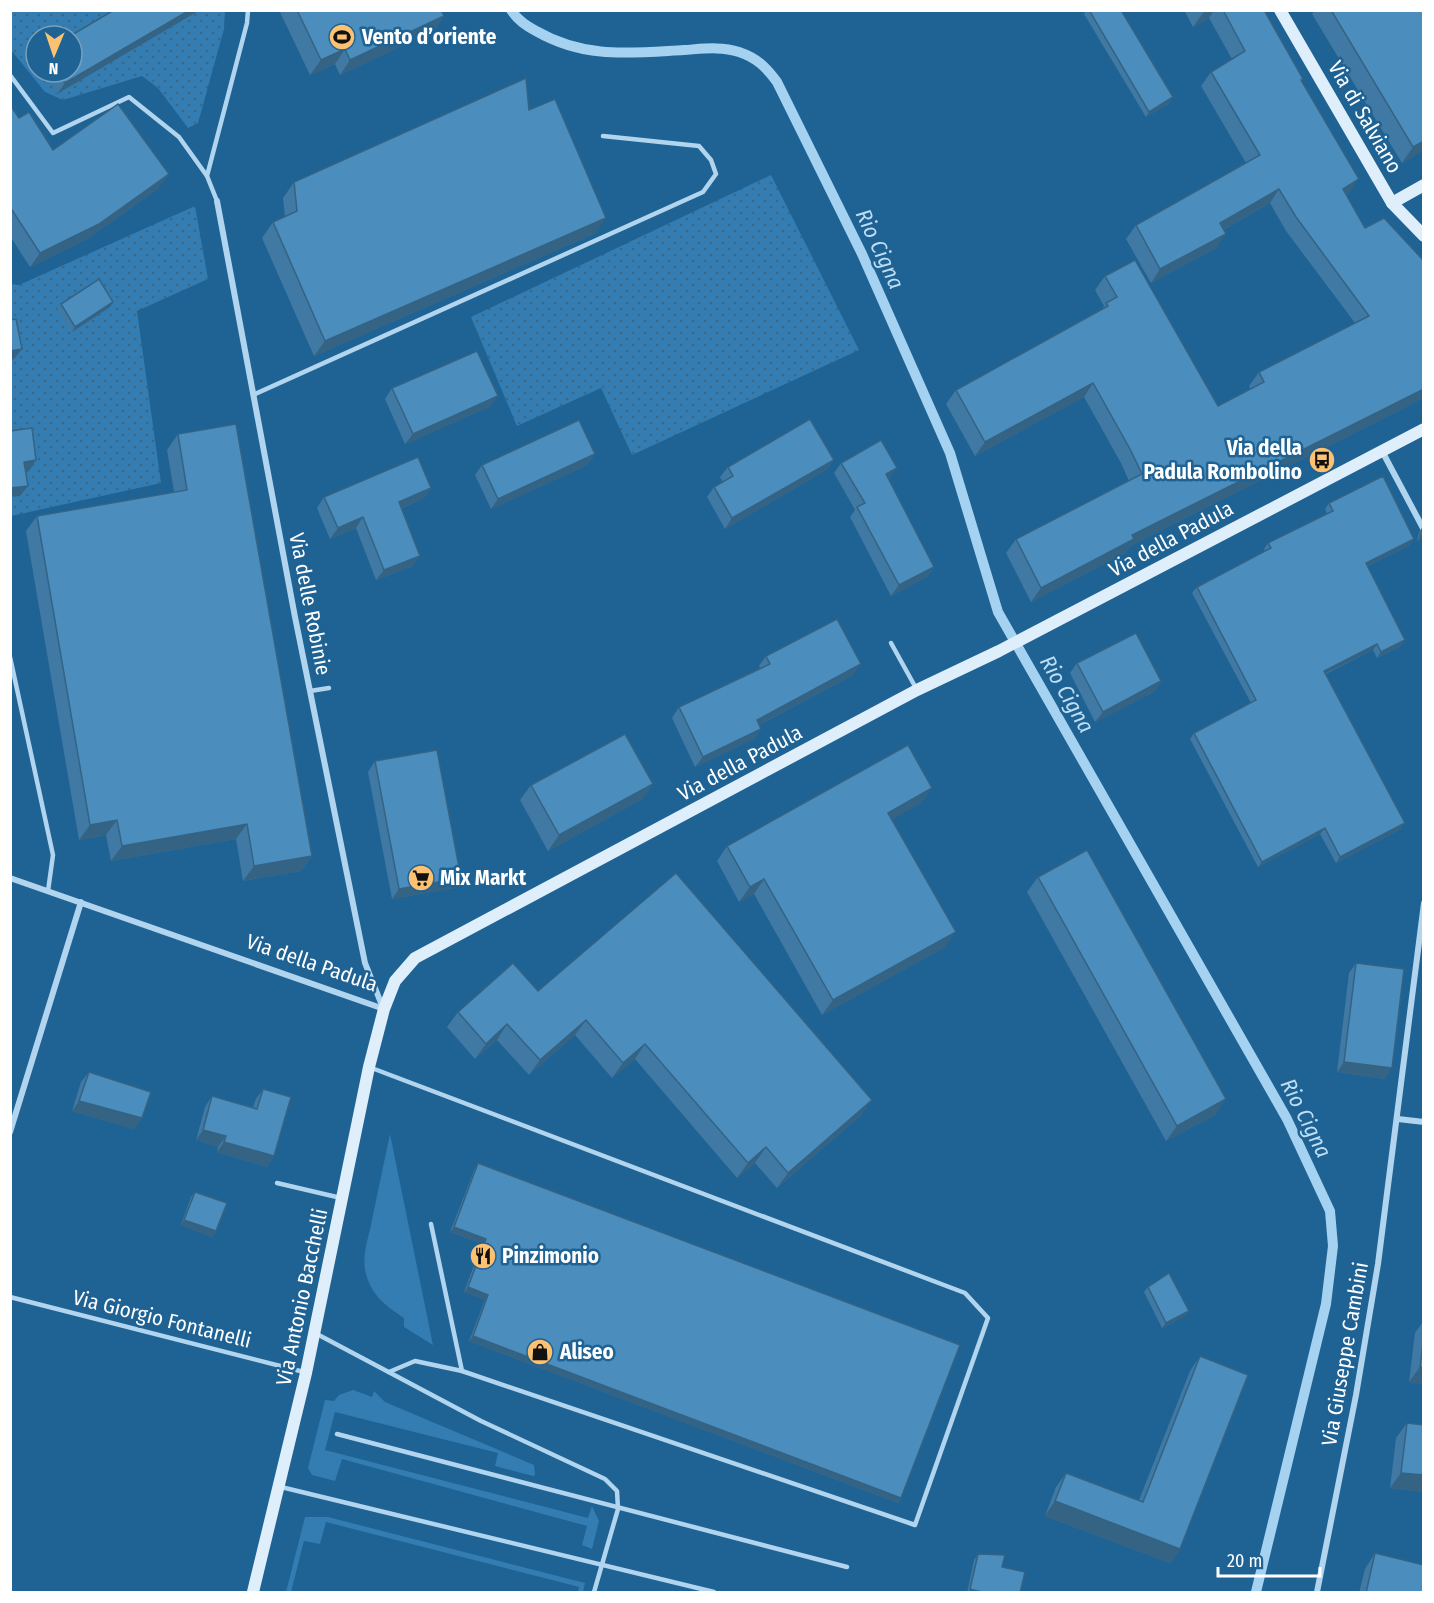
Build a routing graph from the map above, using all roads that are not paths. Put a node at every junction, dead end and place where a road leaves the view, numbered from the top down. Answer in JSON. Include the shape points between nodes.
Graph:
{"nodes":[{"id":1,"x":248,"y":10,"type":"edge"},
{"id":2,"x":1281,"y":10,"type":"edge"},
{"id":3,"x":10,"y":75,"type":"edge"},
{"id":4,"x":603,"y":136,"type":"dead end"},
{"id":5,"x":207,"y":176,"type":"junction"},
{"id":6,"x":1424,"y":185,"type":"edge"},
{"id":7,"x":217,"y":201,"type":"joint"},
{"id":8,"x":1392,"y":203,"type":"junction"},
{"id":9,"x":1424,"y":236,"type":"edge"},
{"id":10,"x":253,"y":395,"type":"junction"},
{"id":11,"x":1424,"y":429,"type":"edge"},
{"id":12,"x":1382,"y":451,"type":"junction"},
{"id":13,"x":1424,"y":530,"type":"edge"},
{"id":14,"x":891,"y":643,"type":"dead end"},
{"id":15,"x":10,"y":657,"type":"edge"},
{"id":16,"x":329,"y":688,"type":"dead end"},
{"id":17,"x":917,"y":690,"type":"junction"},
{"id":18,"x":310,"y":691,"type":"junction"},
{"id":19,"x":10,"y":878,"type":"edge"},
{"id":20,"x":48,"y":891,"type":"junction"},
{"id":21,"x":81,"y":902,"type":"junction"},
{"id":22,"x":1424,"y":903,"type":"edge"},
{"id":23,"x":384,"y":1009,"type":"junction"},
{"id":24,"x":369,"y":1067,"type":"junction"},
{"id":25,"x":1398,"y":1119,"type":"junction"},
{"id":26,"x":1424,"y":1122,"type":"edge"},
{"id":27,"x":10,"y":1132,"type":"edge"},
{"id":28,"x":277,"y":1183,"type":"dead end"},
{"id":29,"x":344,"y":1198,"type":"junction"},
{"id":30,"x":431,"y":1224,"type":"dead end"},
{"id":31,"x":10,"y":1297,"type":"edge"},
{"id":32,"x":315,"y":1333,"type":"junction"},
{"id":33,"x":462,"y":1371,"type":"junction"},
{"id":34,"x":306,"y":1372,"type":"junction"},
{"id":35,"x":389,"y":1372,"type":"junction"},
{"id":36,"x":337,"y":1434,"type":"dead end"},
{"id":37,"x":278,"y":1487,"type":"junction"},
{"id":38,"x":618,"y":1509,"type":"junction"},
{"id":39,"x":601,"y":1564,"type":"junction"},
{"id":40,"x":847,"y":1567,"type":"dead end"},
{"id":41,"x":253,"y":1593,"type":"edge"},
{"id":42,"x":594,"y":1593,"type":"edge"},
{"id":43,"x":714,"y":1593,"type":"edge"},
{"id":44,"x":1317,"y":1593,"type":"edge"}],
"edges":[{"from":1,"to":5,"type":"lane"},
{"from":2,"to":8,"type":"street","name":"Via di Salviano"},
{"from":3,"to":5,"type":"lane","via":[[53,133],[129,97],[179,137]]},
{"from":4,"to":10,"type":"lane","via":[[699,146],[716,174],[703,192]]},
{"from":5,"to":7,"type":"lane"},
{"from":6,"to":8,"type":"street"},
{"from":7,"to":10,"type":"street","name":"Via delle Robinie"},
{"from":8,"to":9,"type":"street","name":"Via di Salviano"},
{"from":10,"to":18,"type":"street","name":"Via delle Robinie"},
{"from":11,"to":12,"type":"street","name":"Via della Padula"},
{"from":12,"to":13,"type":"street"},
{"from":12,"to":17,"type":"street","name":"Via della Padula"},
{"from":14,"to":17,"type":"lane"},
{"from":15,"to":20,"type":"lane","via":[[53,855]]},
{"from":16,"to":18,"type":"lane"},
{"from":17,"to":23,"type":"street","name":"Via della Padula","via":[[415,958],[395,981]]},
{"from":18,"to":23,"type":"street","name":"Via delle Robinie","via":[[365,963]]},
{"from":19,"to":20,"type":"street","name":"Via della Padula"},
{"from":20,"to":21,"type":"street","name":"Via della Padula"},
{"from":21,"to":23,"type":"street","name":"Via della Padula"},
{"from":21,"to":27,"type":"street"},
{"from":22,"to":25,"type":"street","name":"Via Giuseppe Cambini"},
{"from":23,"to":24,"type":"street","name":"Via Antonio Bacchelli"},
{"from":24,"to":29,"type":"street","name":"Via Antonio Bacchelli"},
{"from":24,"to":33,"type":"lane","via":[[965,1293],[988,1318],[915,1525]]},
{"from":25,"to":26,"type":"street"},
{"from":25,"to":44,"type":"street","name":"Via Giuseppe Cambini","via":[[1356,1395]]},
{"from":28,"to":29,"type":"lane"},
{"from":29,"to":32,"type":"street","name":"Via Antonio Bacchelli"},
{"from":30,"to":33,"type":"lane"},
{"from":31,"to":34,"type":"lane","name":"Via Giorgio Fontanelli"},
{"from":32,"to":34,"type":"street","name":"Via Antonio Bacchelli"},
{"from":32,"to":35,"type":"lane"},
{"from":33,"to":35,"type":"lane","via":[[415,1361]]},
{"from":34,"to":37,"type":"street","name":"Via Antonio Bacchelli"},
{"from":35,"to":38,"type":"lane","via":[[481,1421],[605,1479],[617,1491]]},
{"from":36,"to":38,"type":"lane"},
{"from":37,"to":39,"type":"lane"},
{"from":37,"to":41,"type":"street","name":"Via Antonio Bacchelli"},
{"from":38,"to":39,"type":"lane"},
{"from":38,"to":40,"type":"lane"},
{"from":39,"to":42,"type":"lane"},
{"from":39,"to":43,"type":"lane"}]}
